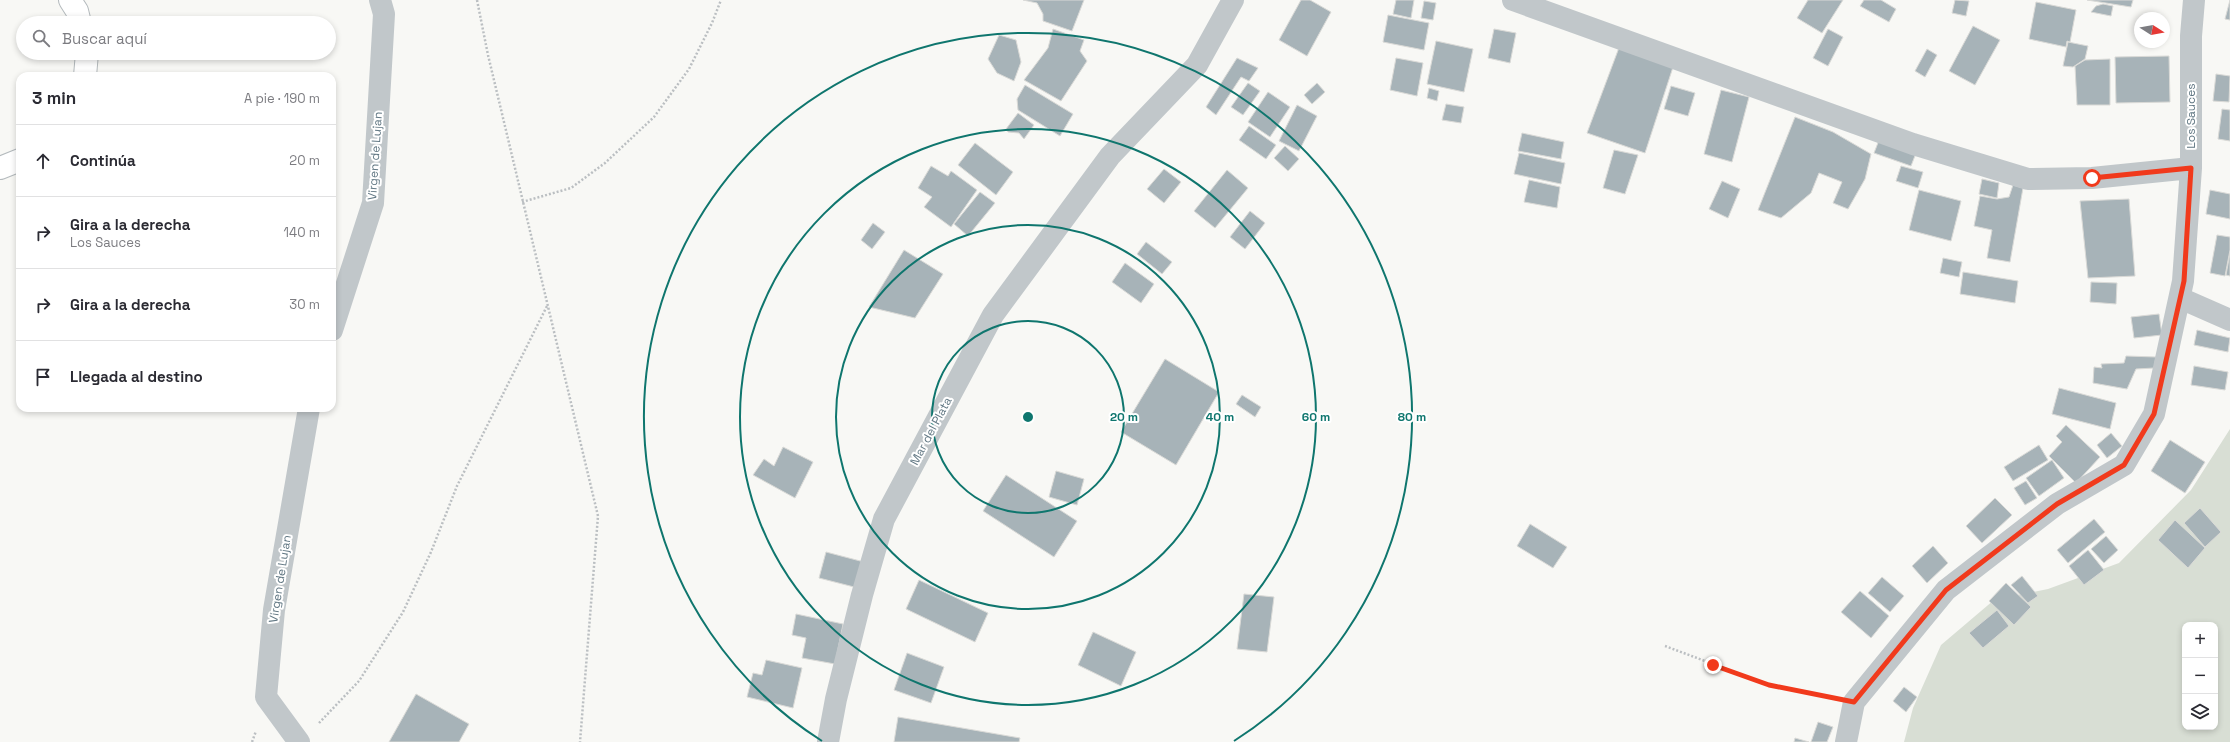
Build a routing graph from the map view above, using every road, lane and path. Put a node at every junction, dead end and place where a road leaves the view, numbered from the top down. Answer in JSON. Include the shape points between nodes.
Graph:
{"nodes":[{"id":1,"x":70,"y":0,"type":"edge"},
{"id":2,"x":380,"y":0,"type":"edge"},
{"id":3,"x":477,"y":0,"type":"edge"},
{"id":4,"x":721,"y":0,"type":"edge"},
{"id":5,"x":1233,"y":0,"type":"edge"},
{"id":6,"x":1513,"y":0,"type":"edge"},
{"id":7,"x":2194,"y":0,"type":"edge"},
{"id":8,"x":78,"y":16,"type":"edge"},
{"id":9,"x":86,"y":60,"type":"edge"},
{"id":10,"x":85,"y":72,"type":"edge"},
{"id":11,"x":16,"y":162,"type":"edge"},
{"id":12,"x":0,"y":168,"type":"edge"},
{"id":13,"x":2191,"y":168,"type":"junction"},
{"id":14,"x":522,"y":202,"type":"junction"},
{"id":15,"x":2180,"y":298,"type":"junction"},
{"id":16,"x":547,"y":305,"type":"junction"},
{"id":17,"x":336,"y":318,"type":"edge"},
{"id":18,"x":2230,"y":320,"type":"edge"},
{"id":19,"x":308,"y":412,"type":"edge"},
{"id":20,"x":1665,"y":646,"type":"dead end"},
{"id":21,"x":1854,"y":702,"type":"junction"},
{"id":22,"x":317,"y":725,"type":"dead end"},
{"id":23,"x":299,"y":742,"type":"edge"},
{"id":24,"x":580,"y":742,"type":"edge"},
{"id":25,"x":828,"y":742,"type":"edge"},
{"id":26,"x":1846,"y":742,"type":"edge"}],
"edges":[{"from":1,"to":8,"type":"highway"},
{"from":2,"to":17,"type":"street","name":"Virgen de Lujan","via":[[384,14],[373,203]]},
{"from":3,"to":14,"type":"path"},
{"from":4,"to":14,"type":"path","via":[[689,69],[654,117],[605,163],[571,188]]},
{"from":5,"to":25,"type":"street","name":"Mar del Plata","via":[[1197,65],[1110,156],[992,315],[884,520],[852,632]]},
{"from":6,"to":13,"type":"street","via":[[1914,144],[2028,179],[2092,178]]},
{"from":7,"to":13,"type":"street","name":"Los Sauces","via":[[2190,36]]},
{"from":9,"to":10,"type":"highway"},
{"from":11,"to":12,"type":"highway"},
{"from":13,"to":15,"type":"street","name":"Los Sauces","via":[[2184,281]]},
{"from":14,"to":16,"type":"path"},
{"from":15,"to":18,"type":"street"},
{"from":15,"to":21,"type":"street","name":"Los Sauces","via":[[2154,414],[2124,465],[2057,504],[1946,590]]},
{"from":16,"to":22,"type":"path","via":[[457,486],[431,552],[403,612],[359,681]]},
{"from":16,"to":24,"type":"path","via":[[598,516]]},
{"from":19,"to":23,"type":"street","name":"Virgen de Lujan","via":[[274,610],[266,696]]},
{"from":20,"to":21,"type":"path","via":[[1769,685]]},
{"from":21,"to":26,"type":"street","name":"Los Sauces"}]}
